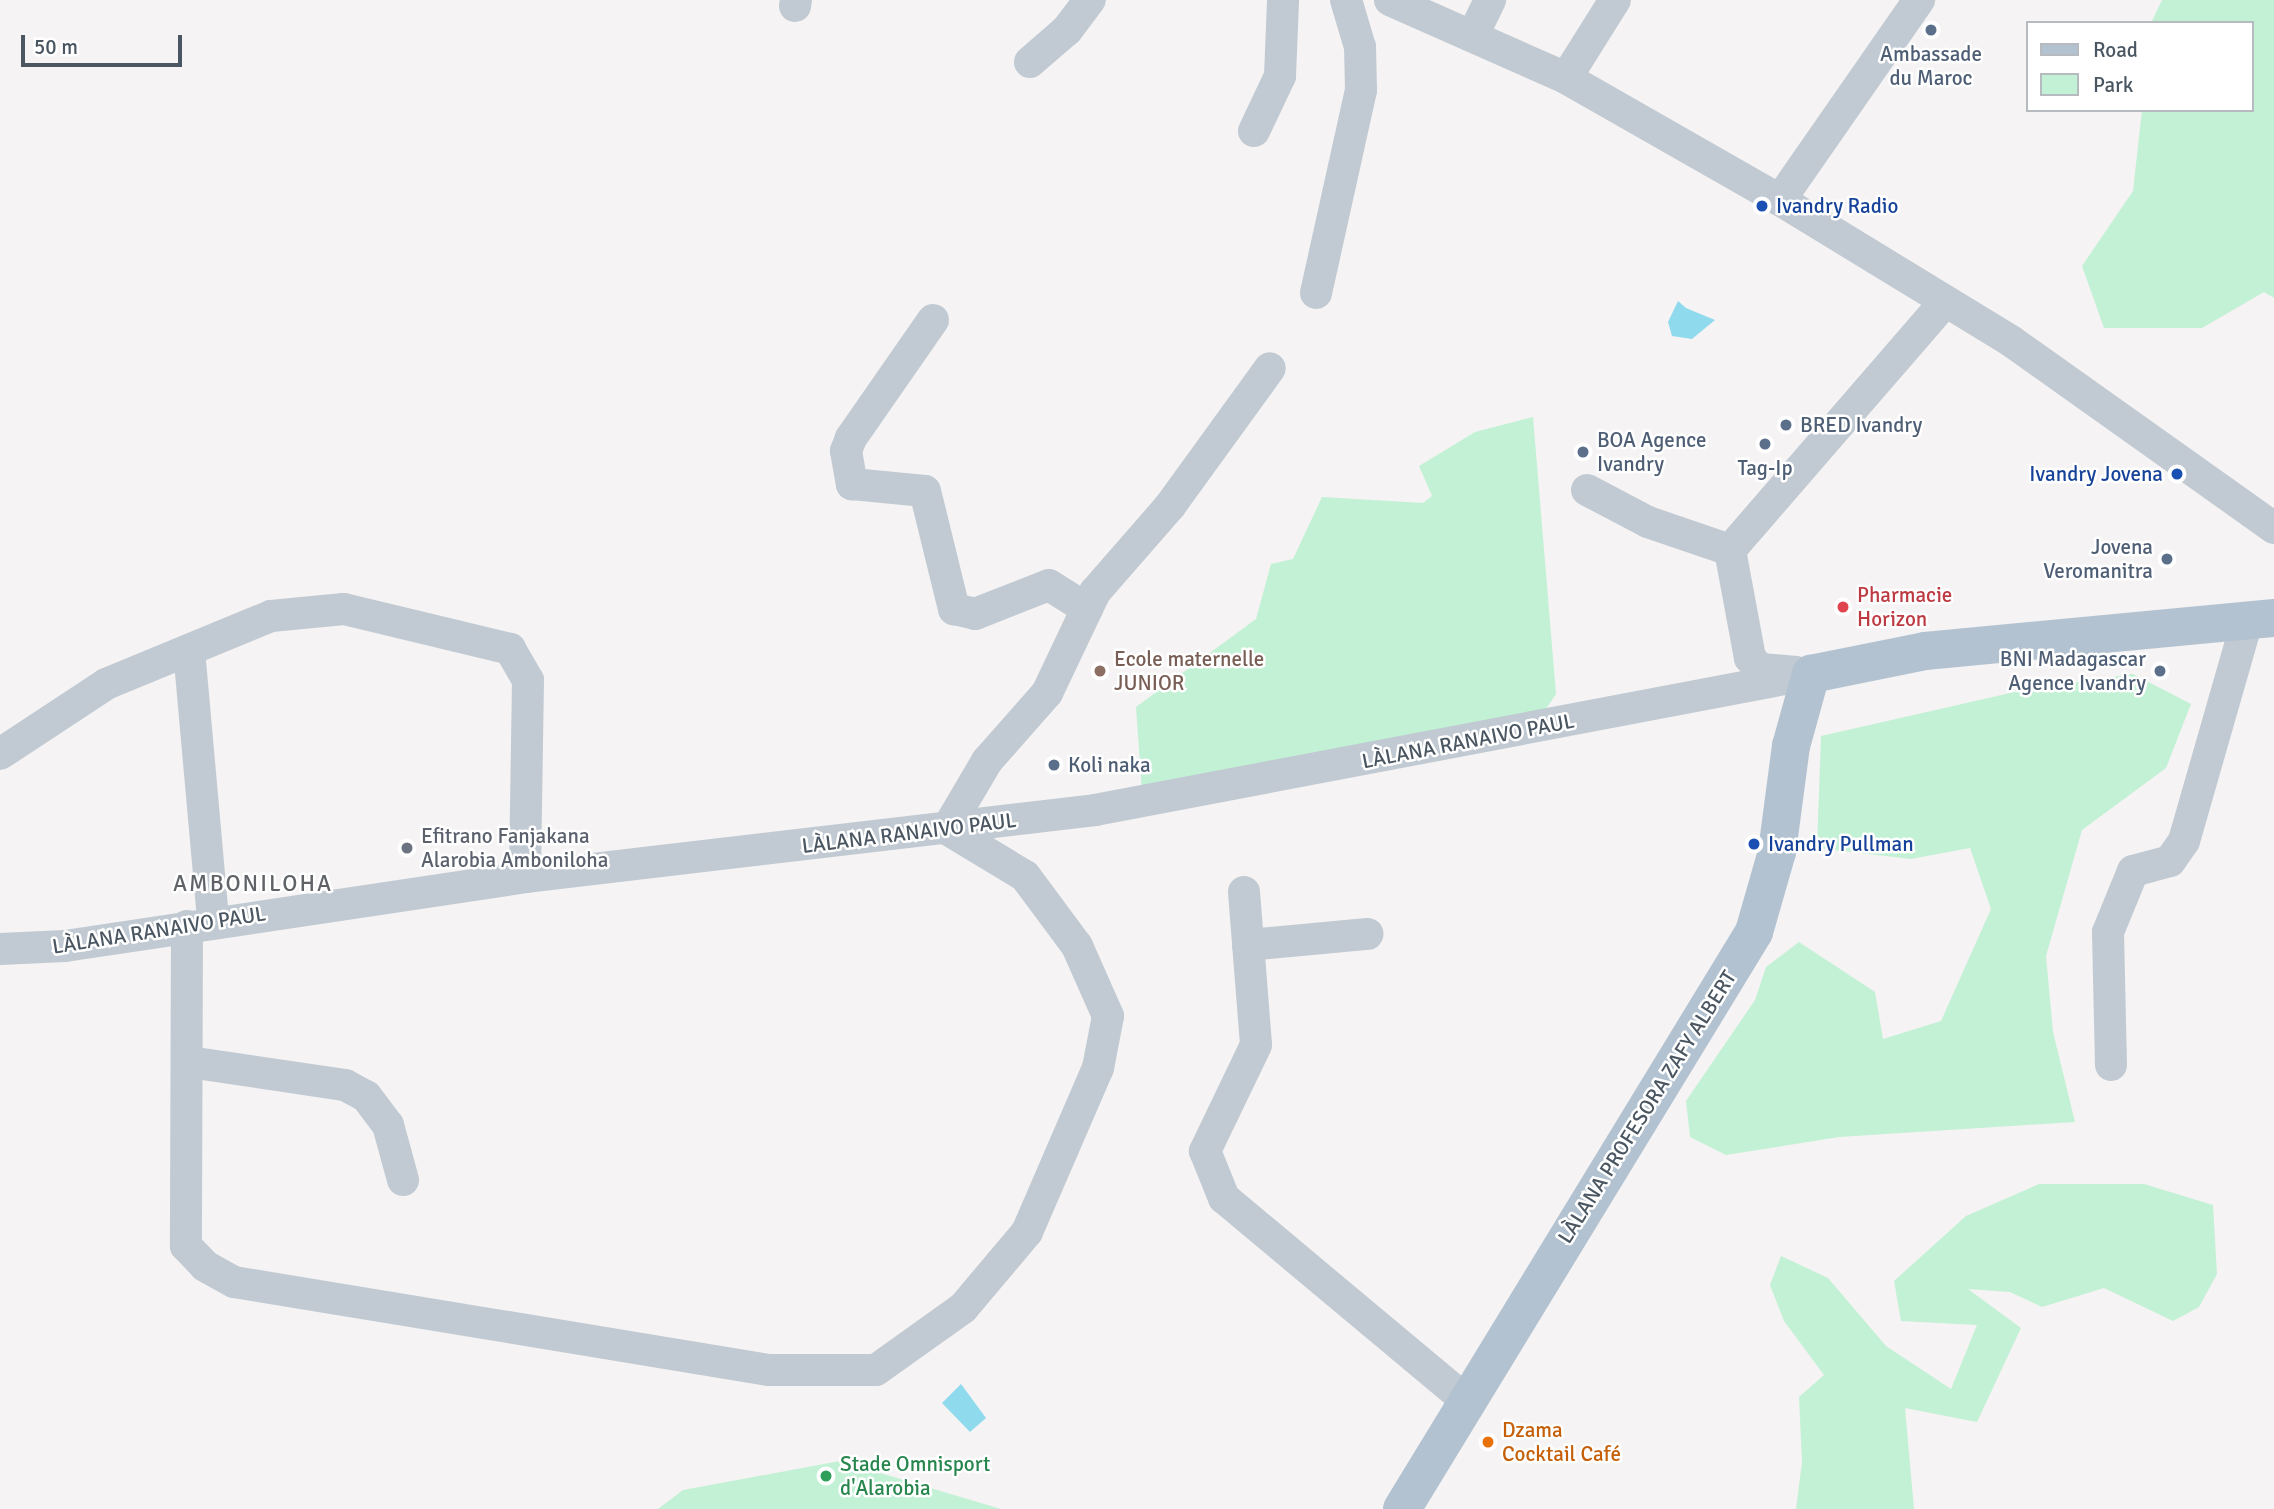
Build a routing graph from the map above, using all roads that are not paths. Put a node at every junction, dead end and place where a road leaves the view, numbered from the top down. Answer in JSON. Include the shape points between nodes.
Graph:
{"nodes":[{"id":1,"x":1090,"y":0,"type":"edge"},
{"id":2,"x":1283,"y":0,"type":"edge"},
{"id":3,"x":1346,"y":0,"type":"edge"},
{"id":4,"x":1390,"y":0,"type":"edge"},
{"id":5,"x":1490,"y":0,"type":"edge"},
{"id":6,"x":1615,"y":0,"type":"edge"},
{"id":7,"x":1919,"y":0,"type":"edge"},
{"id":8,"x":1472,"y":35,"type":"junction"},
{"id":9,"x":1030,"y":62,"type":"dead end"},
{"id":10,"x":1566,"y":78,"type":"junction"},
{"id":11,"x":1254,"y":131,"type":"dead end"},
{"id":12,"x":1780,"y":201,"type":"junction"},
{"id":13,"x":1316,"y":293,"type":"dead end"},
{"id":14,"x":1945,"y":302,"type":"junction"},
{"id":15,"x":933,"y":320,"type":"dead end"},
{"id":16,"x":1270,"y":368,"type":"dead end"},
{"id":17,"x":1587,"y":490,"type":"dead end"},
{"id":18,"x":2274,"y":528,"type":"edge"},
{"id":19,"x":1730,"y":550,"type":"junction"},
{"id":20,"x":1087,"y":609,"type":"junction"},
{"id":21,"x":2261,"y":619,"type":"edge"},
{"id":22,"x":188,"y":664,"type":"junction"},
{"id":23,"x":1811,"y":674,"type":"junction"},
{"id":24,"x":0,"y":754,"type":"edge"},
{"id":25,"x":947,"y":830,"type":"junction"},
{"id":26,"x":525,"y":877,"type":"junction"},
{"id":27,"x":1244,"y":892,"type":"dead end"},
{"id":28,"x":200,"y":924,"type":"junction"},
{"id":29,"x":1367,"y":934,"type":"dead end"},
{"id":30,"x":1248,"y":945,"type":"junction"},
{"id":31,"x":0,"y":949,"type":"edge"},
{"id":32,"x":189,"y":1062,"type":"junction"},
{"id":33,"x":2111,"y":1065,"type":"dead end"},
{"id":34,"x":403,"y":1180,"type":"dead end"},
{"id":35,"x":1467,"y":1401,"type":"junction"},
{"id":36,"x":1402,"y":1509,"type":"edge"}],
"edges":[{"from":1,"to":9,"type":"street","via":[[1068,30]]},
{"from":2,"to":11,"type":"street","via":[[1280,76]]},
{"from":3,"to":13,"type":"street","via":[[1360,47],[1361,90]]},
{"from":4,"to":8,"type":"street"},
{"from":5,"to":8,"type":"street"},
{"from":6,"to":10,"type":"street"},
{"from":7,"to":12,"type":"street"},
{"from":8,"to":10,"type":"street"},
{"from":10,"to":12,"type":"street"},
{"from":12,"to":14,"type":"street"},
{"from":14,"to":18,"type":"street"},
{"from":14,"to":19,"type":"street"},
{"from":15,"to":20,"type":"street","via":[[851,438],[846,451],[852,484],[925,491],[954,609],[975,614],[1049,585]]},
{"from":16,"to":20,"type":"street","via":[[1231,428]]},
{"from":17,"to":19,"type":"street","via":[[1648,522]]},
{"from":19,"to":23,"type":"street","via":[[1750,658],[1760,669]]},
{"from":20,"to":25,"type":"street","via":[[1047,693],[987,761]]},
{"from":21,"to":23,"type":"main road","via":[[1925,651]]},
{"from":21,"to":33,"type":"street","via":[[2184,841],[2169,861],[2133,872],[2108,932]]},
{"from":22,"to":24,"type":"street","via":[[156,663],[106,684]]},
{"from":22,"to":26,"type":"street","via":[[271,616],[344,609],[510,649],[528,680]]},
{"from":22,"to":28,"type":"street","via":[[208,811]]},
{"from":23,"to":25,"type":"street","name":"LÀLANA RANAIVO PAUL","via":[[1148,801]]},
{"from":23,"to":35,"type":"main road","name":"LÀLANA PROFESORA ZAFY ALBERT","via":[[1791,746],[1777,852],[1754,932]]},
{"from":25,"to":26,"type":"street","name":"LÀLANA RANAIVO PAUL"},
{"from":25,"to":32,"type":"street","via":[[1025,876],[1077,946],[1108,1016],[1098,1068],[1027,1232],[962,1308],[876,1370],[769,1370],[234,1282],[186,1246]]},
{"from":26,"to":28,"type":"street","name":"LÀLANA RANAIVO PAUL"},
{"from":27,"to":30,"type":"street"},
{"from":28,"to":31,"type":"street","name":"LÀLANA RANAIVO PAUL","via":[[65,947]]},
{"from":28,"to":32,"type":"street"},
{"from":29,"to":30,"type":"street"},
{"from":30,"to":35,"type":"street","via":[[1256,1045],[1205,1151],[1224,1198]]},
{"from":32,"to":34,"type":"street","via":[[345,1084],[366,1096],[388,1125]]},
{"from":35,"to":36,"type":"main road","name":"LÀLANA PROFESORA ZAFY ALBERT"}]}
